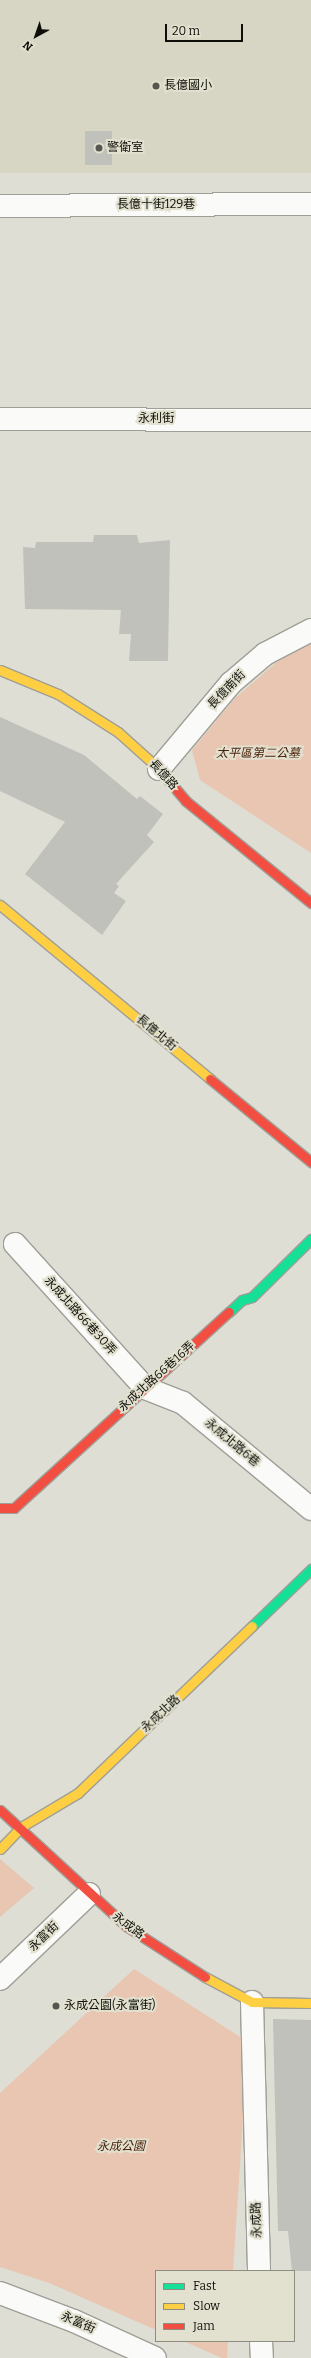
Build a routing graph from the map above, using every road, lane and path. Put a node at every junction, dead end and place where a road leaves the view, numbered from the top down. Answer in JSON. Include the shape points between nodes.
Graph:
{"nodes":[{"id":1,"x":311,"y":204,"type":"edge"},
{"id":2,"x":0,"y":206,"type":"edge"},
{"id":3,"x":0,"y":419,"type":"edge"},
{"id":4,"x":311,"y":420,"type":"edge"},
{"id":5,"x":311,"y":630,"type":"edge"},
{"id":6,"x":0,"y":670,"type":"edge"},
{"id":7,"x":159,"y":769,"type":"junction"},
{"id":8,"x":311,"y":903,"type":"edge"},
{"id":9,"x":0,"y":905,"type":"edge"},
{"id":10,"x":311,"y":1162,"type":"edge"},
{"id":11,"x":311,"y":1240,"type":"edge"},
{"id":12,"x":15,"y":1244,"type":"dead end"},
{"id":13,"x":146,"y":1388,"type":"junction"},
{"id":14,"x":0,"y":1508,"type":"edge"},
{"id":15,"x":311,"y":1509,"type":"edge"},
{"id":16,"x":311,"y":1569,"type":"edge"},
{"id":17,"x":0,"y":1810,"type":"edge"},
{"id":18,"x":21,"y":1827,"type":"junction"},
{"id":19,"x":0,"y":1849,"type":"edge"},
{"id":20,"x":89,"y":1894,"type":"junction"},
{"id":21,"x":0,"y":1979,"type":"edge"},
{"id":22,"x":252,"y":2002,"type":"junction"},
{"id":23,"x":311,"y":2003,"type":"edge"},
{"id":24,"x":259,"y":2270,"type":"edge"},
{"id":25,"x":0,"y":2293,"type":"edge"},
{"id":26,"x":261,"y":2342,"type":"edge"},
{"id":27,"x":155,"y":2358,"type":"edge"},
{"id":28,"x":262,"y":2358,"type":"edge"}],
"edges":[{"from":1,"to":2,"type":"street","name":"長億十街129巷"},
{"from":3,"to":4,"type":"street","name":"永利街"},
{"from":5,"to":7,"type":"street","name":"長億南街","via":[[265,654],[231,683]]},
{"from":6,"to":7,"type":"street","name":"長億路","via":[[58,694],[118,732]]},
{"from":7,"to":8,"type":"street","name":"長億路","via":[[186,801]]},
{"from":9,"to":10,"type":"street","name":"長億北街"},
{"from":11,"to":13,"type":"street","name":"永成北路66巷16弄","via":[[252,1297],[242,1300]]},
{"from":12,"to":13,"type":"street","name":"永成北路66巷30弄"},
{"from":13,"to":14,"type":"street","name":"永成北路66巷16弄","via":[[14,1508]]},
{"from":13,"to":15,"type":"street","name":"永成北路6巷","via":[[183,1403]]},
{"from":16,"to":18,"type":"street","name":"永成北路","via":[[78,1793]]},
{"from":17,"to":18,"type":"street"},
{"from":18,"to":19,"type":"street","name":"永成北路"},
{"from":18,"to":20,"type":"street","name":"永成路"},
{"from":20,"to":21,"type":"street","name":"永富街"},
{"from":20,"to":22,"type":"street","name":"永成路","via":[[142,1937],[230,1992]]},
{"from":22,"to":23,"type":"street","name":"永成路"},
{"from":22,"to":24,"type":"street","name":"永成路"},
{"from":25,"to":27,"type":"street","name":"永富街","via":[[74,2321]]},
{"from":26,"to":28,"type":"street"}]}
